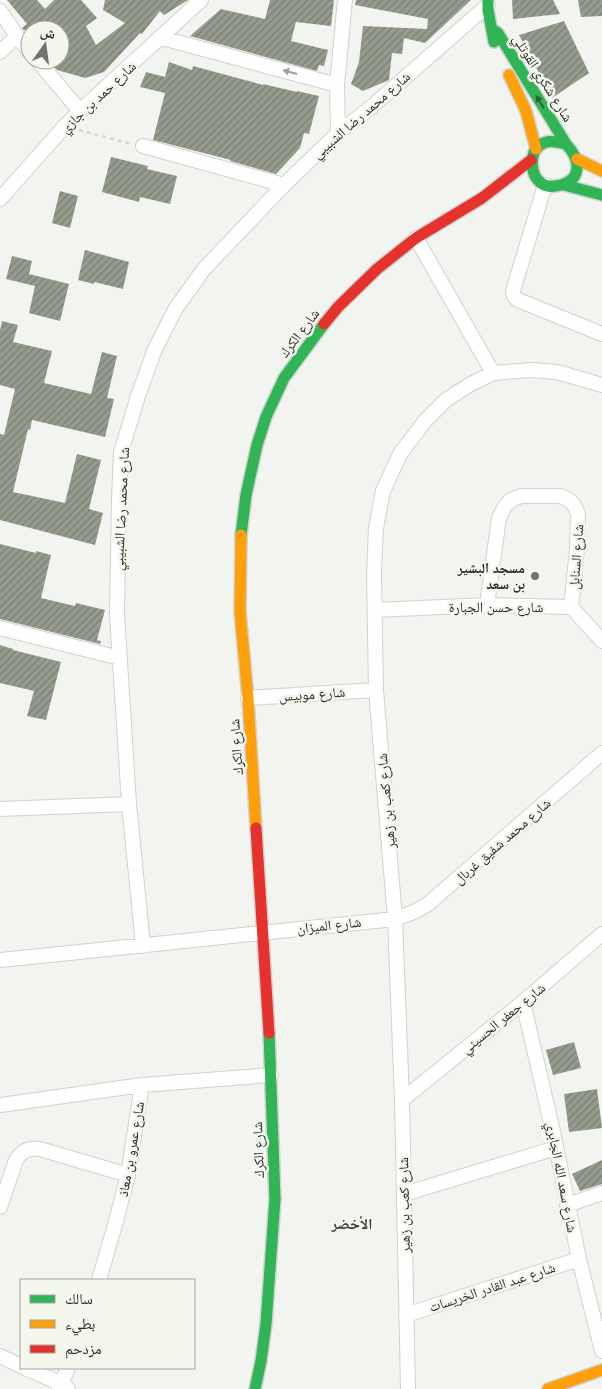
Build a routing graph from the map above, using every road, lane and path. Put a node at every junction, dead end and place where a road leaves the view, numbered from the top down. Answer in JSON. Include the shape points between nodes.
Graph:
{"nodes":[{"id":1,"x":201,"y":0,"type":"edge"},
{"id":2,"x":345,"y":0,"type":"edge"},
{"id":3,"x":488,"y":3,"type":"edge"},
{"id":4,"x":0,"y":10,"type":"edge"},
{"id":5,"x":492,"y":29,"type":"junction"},
{"id":6,"x":17,"y":36,"type":"junction"},
{"id":7,"x":162,"y":38,"type":"junction"},
{"id":8,"x":20,"y":40,"type":"edge"},
{"id":9,"x":0,"y":52,"type":"edge"},
{"id":10,"x":45,"y":70,"type":"edge"},
{"id":11,"x":337,"y":85,"type":"junction"},
{"id":12,"x":80,"y":111,"type":"junction"},
{"id":13,"x":82,"y":131,"type":"dead end"},
{"id":14,"x":338,"y":133,"type":"junction"},
{"id":15,"x":566,"y":144,"type":"junction"},
{"id":16,"x":142,"y":146,"type":"joint"},
{"id":17,"x":536,"y":149,"type":"junction"},
{"id":18,"x":577,"y":159,"type":"junction"},
{"id":19,"x":531,"y":160,"type":"junction"},
{"id":20,"x":602,"y":171,"type":"edge"},
{"id":21,"x":542,"y":183,"type":"junction"},
{"id":22,"x":284,"y":184,"type":"junction"},
{"id":23,"x":526,"y":184,"type":"dead end"},
{"id":24,"x":564,"y":185,"type":"junction"},
{"id":25,"x":510,"y":189,"type":"dead end"},
{"id":26,"x":602,"y":195,"type":"edge"},
{"id":27,"x":482,"y":198,"type":"junction"},
{"id":28,"x":0,"y":199,"type":"edge"},
{"id":29,"x":416,"y":238,"type":"junction"},
{"id":30,"x":602,"y":334,"type":"edge"},
{"id":31,"x":493,"y":373,"type":"junction"},
{"id":32,"x":602,"y":385,"type":"edge"},
{"id":33,"x":487,"y":605,"type":"junction"},
{"id":34,"x":571,"y":608,"type":"junction"},
{"id":35,"x":375,"y":610,"type":"junction"},
{"id":36,"x":0,"y":628,"type":"edge"},
{"id":37,"x":602,"y":641,"type":"edge"},
{"id":38,"x":120,"y":658,"type":"junction"},
{"id":39,"x":376,"y":690,"type":"junction"},
{"id":40,"x":248,"y":698,"type":"junction"},
{"id":41,"x":602,"y":753,"type":"edge"},
{"id":42,"x":129,"y":804,"type":"junction"},
{"id":43,"x":0,"y":809,"type":"edge"},
{"id":44,"x":396,"y":919,"type":"junction"},
{"id":45,"x":263,"y":932,"type":"junction"},
{"id":46,"x":602,"y":934,"type":"edge"},
{"id":47,"x":143,"y":946,"type":"junction"},
{"id":48,"x":0,"y":960,"type":"edge"},
{"id":49,"x":524,"y":1002,"type":"junction"},
{"id":50,"x":271,"y":1075,"type":"junction"},
{"id":51,"x":142,"y":1085,"type":"junction"},
{"id":52,"x":402,"y":1100,"type":"junction"},
{"id":53,"x":0,"y":1105,"type":"edge"},
{"id":54,"x":556,"y":1148,"type":"junction"},
{"id":55,"x":128,"y":1175,"type":"junction"},
{"id":56,"x":602,"y":1193,"type":"edge"},
{"id":57,"x":404,"y":1194,"type":"junction"},
{"id":58,"x":567,"y":1205,"type":"junction"},
{"id":59,"x":0,"y":1207,"type":"edge"},
{"id":60,"x":579,"y":1259,"type":"junction"},
{"id":61,"x":99,"y":1279,"type":"edge"},
{"id":62,"x":406,"y":1315,"type":"junction"},
{"id":63,"x":602,"y":1351,"type":"edge"},
{"id":64,"x":0,"y":1356,"type":"edge"},
{"id":65,"x":20,"y":1366,"type":"edge"},
{"id":66,"x":28,"y":1369,"type":"edge"},
{"id":67,"x":68,"y":1369,"type":"edge"},
{"id":68,"x":602,"y":1370,"type":"edge"},
{"id":69,"x":63,"y":1387,"type":"edge"},
{"id":70,"x":553,"y":1388,"type":"edge"},
{"id":71,"x":255,"y":1389,"type":"edge"},
{"id":72,"x":408,"y":1389,"type":"edge"}],
"edges":[{"from":1,"to":7,"type":"street","name":"شارع حمد بن جازي"},
{"from":2,"to":11,"type":"street"},
{"from":3,"to":5,"type":"street","name":"شارع شكري القوتلي"},
{"from":3,"to":14,"type":"street","name":"شارع محمد رضا الشبيبي"},
{"from":4,"to":6,"type":"street"},
{"from":15,"to":5,"type":"street","name":"شارع شكري القوتلي","one_way":true},
{"from":5,"to":17,"type":"street","name":"شارع شكري القوتلي","via":[[491,36],[521,98]]},
{"from":6,"to":8,"type":"street"},
{"from":6,"to":9,"type":"street"},
{"from":11,"to":7,"type":"street","one_way":true},
{"from":7,"to":12,"type":"street","name":"شارع حمد بن جازي"},
{"from":10,"to":12,"type":"street"},
{"from":11,"to":14,"type":"street"},
{"from":12,"to":28,"type":"street","name":"شارع حمد بن جازي"},
{"from":13,"to":16,"type":"path"},
{"from":14,"to":22,"type":"street","name":"شارع محمد رضا الشبيبي"},
{"from":15,"to":17,"type":"street","via":[[550,141]]},
{"from":15,"to":18,"type":"street"},
{"from":16,"to":22,"type":"street"},
{"from":17,"to":19,"type":"street"},
{"from":18,"to":20,"type":"street"},
{"from":18,"to":24,"type":"street","via":[[575,174]]},
{"from":19,"to":21,"type":"street","via":[[534,175]]},
{"from":19,"to":27,"type":"street","name":"شارع الكرك"},
{"from":21,"to":23,"type":"street"},
{"from":21,"to":24,"type":"street","via":[[555,187]]},
{"from":21,"to":30,"type":"street","via":[[513,295],[518,300]]},
{"from":22,"to":38,"type":"street","name":"شارع محمد رضا الشبيبي","via":[[204,269],[176,308],[138,396],[121,452],[117,615]]},
{"from":24,"to":26,"type":"street"},
{"from":25,"to":27,"type":"street","name":"شارع الكرك"},
{"from":27,"to":29,"type":"street","name":"شارع الكرك"},
{"from":29,"to":31,"type":"street"},
{"from":29,"to":40,"type":"street","name":"شارع الكرك","via":[[377,269],[338,307],[284,378],[266,417],[257,445],[241,530],[240,612]]},
{"from":31,"to":32,"type":"street","name":"شارع كعب بن زهير","via":[[557,372]]},
{"from":31,"to":35,"type":"street","name":"شارع كعب بن زهير","via":[[446,400],[400,454],[383,491],[376,528]]},
{"from":33,"to":34,"type":"street","name":"شارع حسن الجبارة"},
{"from":33,"to":34,"type":"street","name":"شارع السنابل","via":[[499,518],[504,506],[521,496],[560,496],[574,505],[578,514],[578,549]]},
{"from":33,"to":35,"type":"street","name":"شارع حسن الجبارة"},
{"from":34,"to":37,"type":"street"},
{"from":35,"to":39,"type":"street","name":"شارع كعب بن زهير"},
{"from":36,"to":38,"type":"street"},
{"from":38,"to":42,"type":"street","name":"شارع محمد رضا الشبيبي"},
{"from":39,"to":40,"type":"street","name":"شارع موبيس"},
{"from":39,"to":44,"type":"street","name":"شارع كعب بن زهير"},
{"from":40,"to":45,"type":"street","name":"شارع الكرك"},
{"from":41,"to":44,"type":"street","name":"شارع محمد شفيق غربال","via":[[428,904]]},
{"from":42,"to":43,"type":"street"},
{"from":42,"to":47,"type":"street","name":"شارع محمد رضا الشبيبي"},
{"from":44,"to":45,"type":"street","name":"شارع الميزان"},
{"from":44,"to":52,"type":"street","name":"شارع كعب بن زهير"},
{"from":45,"to":47,"type":"street"},
{"from":45,"to":50,"type":"street","name":"شارع الكرك"},
{"from":46,"to":49,"type":"street","name":"شارع جعفر الحسيني"},
{"from":47,"to":48,"type":"street"},
{"from":49,"to":52,"type":"street","name":"شارع جعفر الحسيني"},
{"from":49,"to":54,"type":"street","name":"شارع سعد الله الجابري"},
{"from":50,"to":51,"type":"street","name":"شارع عمرو بن معاذ"},
{"from":50,"to":71,"type":"street","name":"شارع الكرك","via":[[275,1199],[266,1324]]},
{"from":51,"to":53,"type":"street"},
{"from":51,"to":55,"type":"street","name":"شارع عمرو بن معاذ"},
{"from":52,"to":57,"type":"street","name":"شارع كعب بن زهير"},
{"from":54,"to":57,"type":"street"},
{"from":54,"to":58,"type":"street","name":"شارع سعد الله الجابري"},
{"from":55,"to":59,"type":"street","via":[[40,1149],[25,1150],[16,1160]]},
{"from":55,"to":61,"type":"street","name":"شارع عمرو بن معاذ"},
{"from":56,"to":58,"type":"street"},
{"from":57,"to":62,"type":"street","name":"شارع كعب بن زهير"},
{"from":58,"to":60,"type":"street","name":"شارع سعد الله الجابري"},
{"from":60,"to":62,"type":"street","name":"شارع عبد القادر الخريسات"},
{"from":60,"to":63,"type":"street","name":"شارع سعد الله الجابري"},
{"from":62,"to":72,"type":"street","name":"شارع كعب بن زهير"},
{"from":64,"to":65,"type":"street"},
{"from":66,"to":69,"type":"street"},
{"from":67,"to":69,"type":"street"},
{"from":68,"to":70,"type":"street"}]}
